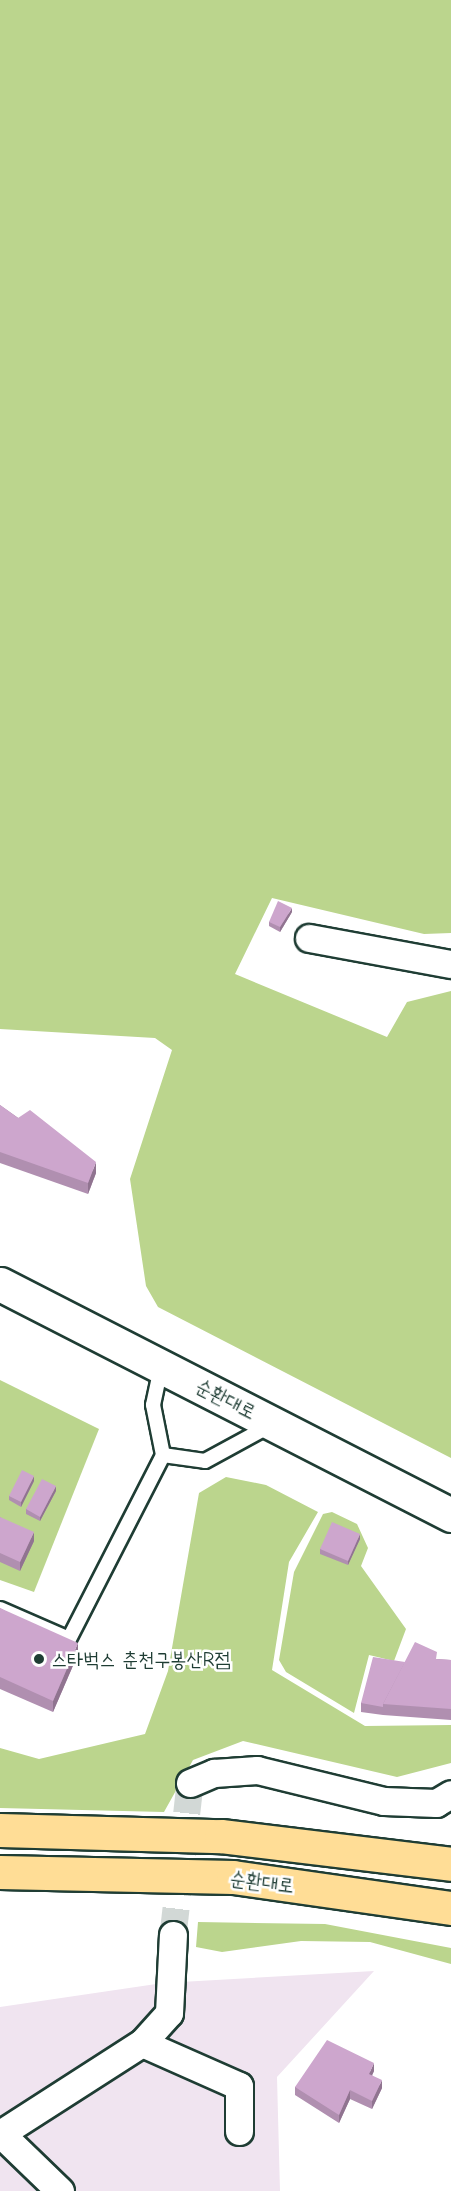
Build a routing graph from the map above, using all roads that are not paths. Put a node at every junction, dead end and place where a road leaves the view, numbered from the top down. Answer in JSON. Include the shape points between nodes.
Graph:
{"nodes":[{"id":1,"x":309,"y":938,"type":"dead end"},
{"id":2,"x":451,"y":964,"type":"edge"},
{"id":3,"x":0,"y":1284,"type":"edge"},
{"id":4,"x":161,"y":1366,"type":"junction"},
{"id":5,"x":273,"y":1424,"type":"junction"},
{"id":6,"x":163,"y":1455,"type":"junction"},
{"id":7,"x":451,"y":1515,"type":"edge"},
{"id":8,"x":0,"y":1609,"type":"edge"},
{"id":9,"x":190,"y":1783,"type":"dead end"},
{"id":10,"x":451,"y":1794,"type":"edge"},
{"id":11,"x":0,"y":1830,"type":"edge"},
{"id":12,"x":451,"y":1864,"type":"edge"},
{"id":13,"x":0,"y":1872,"type":"edge"},
{"id":14,"x":451,"y":1908,"type":"edge"},
{"id":15,"x":173,"y":1935,"type":"tunnel mouth"},
{"id":16,"x":142,"y":2043,"type":"junction"},
{"id":17,"x":239,"y":2132,"type":"dead end"},
{"id":18,"x":0,"y":2134,"type":"edge"},
{"id":19,"x":60,"y":2191,"type":"edge"}],
"edges":[{"from":1,"to":2,"type":"street"},
{"from":3,"to":4,"type":"street","name":"순환대로"},
{"from":4,"to":5,"type":"street","name":"순환대로"},
{"from":4,"to":6,"type":"lane","via":[[153,1405]]},
{"from":5,"to":6,"type":"lane","via":[[246,1443],[206,1461]]},
{"from":5,"to":7,"type":"street","name":"순환대로"},
{"from":6,"to":8,"type":"lane","via":[[69,1639]]},
{"from":9,"to":10,"type":"street","via":[[214,1773],[256,1770],[384,1802],[436,1803]]},
{"from":11,"to":12,"type":"highway","name":"순환대로","via":[[221,1836]]},
{"from":13,"to":14,"type":"highway","name":"순환대로","via":[[233,1877]]},
{"from":15,"to":16,"type":"street","via":[[169,2013]]},
{"from":16,"to":17,"type":"street","via":[[239,2086]]},
{"from":16,"to":18,"type":"street"},
{"from":18,"to":19,"type":"street"}]}
